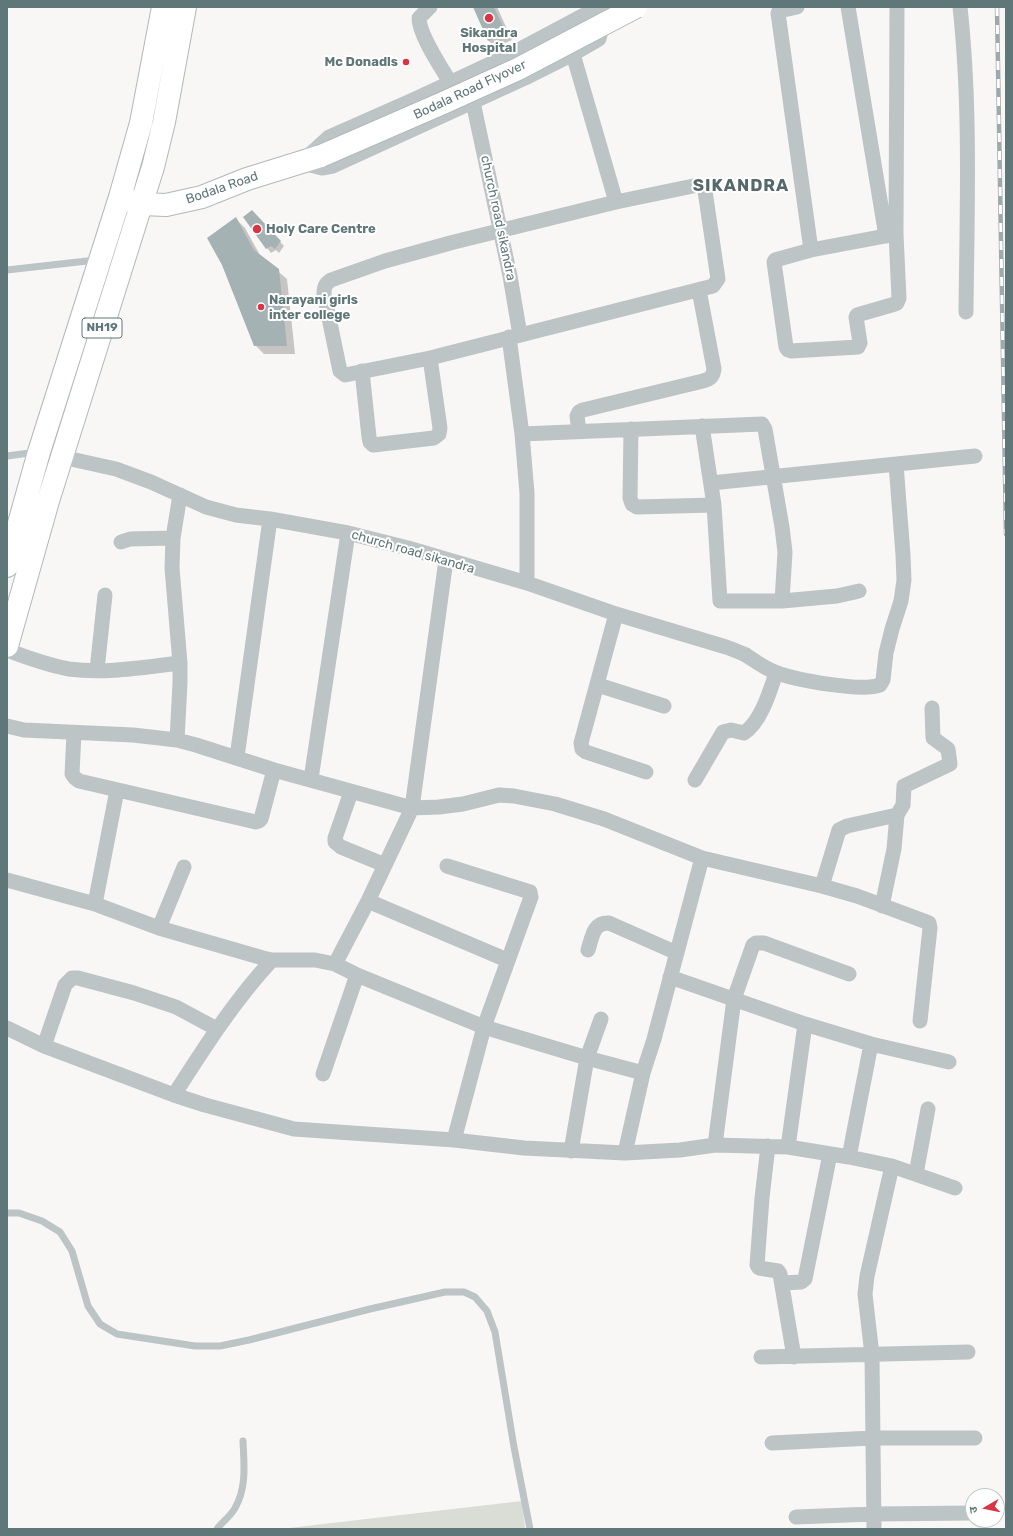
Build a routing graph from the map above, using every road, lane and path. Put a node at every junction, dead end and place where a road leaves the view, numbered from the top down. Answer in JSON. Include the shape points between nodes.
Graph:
{"nodes":[{"id":1,"x":163,"y":7,"type":"edge"},
{"id":2,"x":185,"y":7,"type":"edge"},
{"id":3,"x":430,"y":7,"type":"edge"},
{"id":4,"x":601,"y":7,"type":"edge"},
{"id":5,"x":636,"y":7,"type":"edge"},
{"id":6,"x":797,"y":7,"type":"edge"},
{"id":7,"x":848,"y":7,"type":"edge"},
{"id":8,"x":897,"y":7,"type":"edge"},
{"id":9,"x":960,"y":7,"type":"edge"},
{"id":10,"x":557,"y":28,"type":"junction"},
{"id":11,"x":573,"y":54,"type":"junction"},
{"id":12,"x":450,"y":82,"type":"junction"},
{"id":13,"x":473,"y":102,"type":"junction"},
{"id":14,"x":300,"y":163,"type":"junction"},
{"id":15,"x":120,"y":197,"type":"junction"},
{"id":16,"x":616,"y":202,"type":"junction"},
{"id":17,"x":141,"y":204,"type":"junction"},
{"id":18,"x":500,"y":231,"type":"junction"},
{"id":19,"x":891,"y":235,"type":"junction"},
{"id":20,"x":811,"y":250,"type":"junction"},
{"id":21,"x":100,"y":260,"type":"junction"},
{"id":22,"x":7,"y":270,"type":"edge"},
{"id":23,"x":699,"y":290,"type":"junction"},
{"id":24,"x":966,"y":312,"type":"dead end"},
{"id":25,"x":514,"y":336,"type":"junction"},
{"id":26,"x":430,"y":358,"type":"junction"},
{"id":27,"x":362,"y":371,"type":"junction"},
{"id":28,"x":702,"y":426,"type":"junction"},
{"id":29,"x":631,"y":429,"type":"junction"},
{"id":30,"x":579,"y":431,"type":"junction"},
{"id":31,"x":522,"y":434,"type":"junction"},
{"id":32,"x":39,"y":452,"type":"junction"},
{"id":33,"x":7,"y":456,"type":"edge"},
{"id":34,"x":974,"y":456,"type":"dead end"},
{"id":35,"x":62,"y":457,"type":"junction"},
{"id":36,"x":896,"y":464,"type":"junction"},
{"id":37,"x":773,"y":478,"type":"junction"},
{"id":38,"x":711,"y":483,"type":"junction"},
{"id":39,"x":180,"y":495,"type":"junction"},
{"id":40,"x":714,"y":505,"type":"junction"},
{"id":41,"x":270,"y":519,"type":"junction"},
{"id":42,"x":348,"y":533,"type":"junction"},
{"id":43,"x":173,"y":538,"type":"junction"},
{"id":44,"x":120,"y":542,"type":"dead end"},
{"id":45,"x":446,"y":560,"type":"junction"},
{"id":46,"x":7,"y":566,"type":"edge"},
{"id":47,"x":527,"y":583,"type":"junction"},
{"id":48,"x":859,"y":591,"type":"dead end"},
{"id":49,"x":105,"y":594,"type":"dead end"},
{"id":50,"x":782,"y":601,"type":"junction"},
{"id":51,"x":616,"y":614,"type":"junction"},
{"id":52,"x":7,"y":646,"type":"edge"},
{"id":53,"x":7,"y":650,"type":"edge"},
{"id":54,"x":180,"y":663,"type":"junction"},
{"id":55,"x":97,"y":670,"type":"junction"},
{"id":56,"x":776,"y":673,"type":"junction"},
{"id":57,"x":598,"y":686,"type":"junction"},
{"id":58,"x":664,"y":706,"type":"dead end"},
{"id":59,"x":932,"y":708,"type":"dead end"},
{"id":60,"x":7,"y":726,"type":"edge"},
{"id":61,"x":74,"y":733,"type":"junction"},
{"id":62,"x":177,"y":740,"type":"junction"},
{"id":63,"x":237,"y":758,"type":"junction"},
{"id":64,"x":274,"y":770,"type":"junction"},
{"id":65,"x":646,"y":772,"type":"dead end"},
{"id":66,"x":311,"y":779,"type":"junction"},
{"id":67,"x":695,"y":780,"type":"dead end"},
{"id":68,"x":117,"y":790,"type":"junction"},
{"id":69,"x":351,"y":792,"type":"junction"},
{"id":70,"x":412,"y":808,"type":"junction"},
{"id":71,"x":897,"y":815,"type":"junction"},
{"id":72,"x":702,"y":858,"type":"junction"},
{"id":73,"x":385,"y":865,"type":"junction"},
{"id":74,"x":447,"y":866,"type":"dead end"},
{"id":75,"x":184,"y":867,"type":"dead end"},
{"id":76,"x":7,"y":880,"type":"edge"},
{"id":77,"x":822,"y":886,"type":"junction"},
{"id":78,"x":368,"y":901,"type":"junction"},
{"id":79,"x":95,"y":904,"type":"junction"},
{"id":80,"x":882,"y":906,"type":"junction"},
{"id":81,"x":159,"y":928,"type":"junction"},
{"id":82,"x":588,"y":950,"type":"dead end"},
{"id":83,"x":677,"y":953,"type":"junction"},
{"id":84,"x":272,"y":960,"type":"junction"},
{"id":85,"x":507,"y":960,"type":"junction"},
{"id":86,"x":335,"y":964,"type":"junction"},
{"id":87,"x":849,"y":974,"type":"dead end"},
{"id":88,"x":357,"y":975,"type":"junction"},
{"id":89,"x":670,"y":977,"type":"junction"},
{"id":90,"x":734,"y":999,"type":"junction"},
{"id":91,"x":601,"y":1019,"type":"dead end"},
{"id":92,"x":920,"y":1021,"type":"dead end"},
{"id":93,"x":805,"y":1024,"type":"junction"},
{"id":94,"x":484,"y":1027,"type":"junction"},
{"id":95,"x":7,"y":1028,"type":"edge"},
{"id":96,"x":217,"y":1029,"type":"junction"},
{"id":97,"x":871,"y":1044,"type":"junction"},
{"id":98,"x":44,"y":1046,"type":"junction"},
{"id":99,"x":587,"y":1058,"type":"junction"},
{"id":100,"x":949,"y":1062,"type":"dead end"},
{"id":101,"x":642,"y":1073,"type":"junction"},
{"id":102,"x":323,"y":1074,"type":"dead end"},
{"id":103,"x":174,"y":1095,"type":"junction"},
{"id":104,"x":928,"y":1109,"type":"dead end"},
{"id":105,"x":454,"y":1140,"type":"junction"},
{"id":106,"x":715,"y":1145,"type":"junction"},
{"id":107,"x":768,"y":1146,"type":"junction"},
{"id":108,"x":788,"y":1147,"type":"junction"},
{"id":109,"x":570,"y":1151,"type":"junction"},
{"id":110,"x":625,"y":1153,"type":"junction"},
{"id":111,"x":830,"y":1154,"type":"junction"},
{"id":112,"x":849,"y":1157,"type":"junction"},
{"id":113,"x":892,"y":1166,"type":"junction"},
{"id":114,"x":916,"y":1174,"type":"junction"},
{"id":115,"x":955,"y":1188,"type":"dead end"},
{"id":116,"x":7,"y":1213,"type":"edge"},
{"id":117,"x":782,"y":1282,"type":"junction"},
{"id":118,"x":968,"y":1352,"type":"dead end"},
{"id":119,"x":872,"y":1355,"type":"junction"},
{"id":120,"x":761,"y":1357,"type":"dead end"},
{"id":121,"x":794,"y":1357,"type":"junction"},
{"id":122,"x":872,"y":1438,"type":"junction"},
{"id":123,"x":975,"y":1438,"type":"dead end"},
{"id":124,"x":243,"y":1441,"type":"dead end"},
{"id":125,"x":772,"y":1442,"type":"dead end"},
{"id":126,"x":965,"y":1513,"type":"edge"},
{"id":127,"x":873,"y":1514,"type":"junction"},
{"id":128,"x":796,"y":1517,"type":"dead end"},
{"id":129,"x":217,"y":1529,"type":"edge"},
{"id":130,"x":530,"y":1529,"type":"edge"},
{"id":131,"x":874,"y":1529,"type":"edge"}],
"edges":[{"from":1,"to":15,"type":"main road","number":"NH19","via":[[141,123]]},
{"from":2,"to":17,"type":"main road","number":"NH19","via":[[164,122]]},
{"from":3,"to":12,"type":"street","via":[[419,18],[419,23],[429,47]]},
{"from":4,"to":10,"type":"street"},
{"from":4,"to":11,"type":"street","via":[[603,20],[599,39]]},
{"from":5,"to":14,"type":"main road","name":"Bodala Road Flyover","bridge":true,"via":[[518,69],[322,156]]},
{"from":6,"to":20,"type":"street","via":[[778,13]]},
{"from":7,"to":19,"type":"street"},
{"from":8,"to":19,"type":"street"},
{"from":9,"to":24,"type":"street","via":[[966,89]]},
{"from":10,"to":11,"type":"street"},
{"from":10,"to":12,"type":"street","via":[[507,56]]},
{"from":11,"to":13,"type":"street"},
{"from":11,"to":16,"type":"street"},
{"from":12,"to":14,"type":"street","via":[[329,137]]},
{"from":13,"to":14,"type":"street","via":[[333,166],[322,168]]},
{"from":13,"to":18,"type":"street","name":"church road sikandra"},
{"from":14,"to":17,"type":"main road","name":"Bodala Road","via":[[247,179],[202,197],[166,205]]},
{"from":15,"to":17,"type":"main road","name":"Bodala Road"},
{"from":15,"to":21,"type":"main road","number":"NH19"},
{"from":16,"to":18,"type":"street"},
{"from":16,"to":23,"type":"street","via":[[698,185],[704,188],[718,279],[713,286]]},
{"from":17,"to":35,"type":"main road","number":"NH19"},
{"from":18,"to":25,"type":"street","name":"church road sikandra","via":[[510,276]]},
{"from":18,"to":27,"type":"street","via":[[385,261],[327,283],[324,294],[340,371],[345,374]]},
{"from":19,"to":20,"type":"street"},
{"from":19,"to":20,"type":"street","via":[[899,298],[895,304],[857,315],[860,345],[856,348],[791,351],[786,347],[774,262],[777,258]]},
{"from":21,"to":22,"type":"lane"},
{"from":21,"to":32,"type":"main road","number":"NH19"},
{"from":23,"to":25,"type":"street"},
{"from":23,"to":30,"type":"street","via":[[714,376],[703,382],[583,410],[577,416]]},
{"from":25,"to":26,"type":"street"},
{"from":25,"to":31,"type":"street","name":"church road sikandra"},
{"from":26,"to":27,"type":"street"},
{"from":26,"to":27,"type":"street","via":[[440,428],[439,434],[434,438],[373,445],[370,442]]},
{"from":28,"to":29,"type":"street"},
{"from":28,"to":37,"type":"street","via":[[762,424]]},
{"from":28,"to":38,"type":"street"},
{"from":29,"to":30,"type":"street"},
{"from":29,"to":40,"type":"street","via":[[632,504]]},
{"from":30,"to":31,"type":"street"},
{"from":31,"to":47,"type":"street","name":"church road sikandra","via":[[527,493]]},
{"from":32,"to":33,"type":"lane"},
{"from":32,"to":46,"type":"main road","number":"NH19"},
{"from":34,"to":36,"type":"street"},
{"from":35,"to":39,"type":"street","name":"church road sikandra","via":[[116,469]]},
{"from":35,"to":52,"type":"main road","number":"NH19"},
{"from":36,"to":37,"type":"street"},
{"from":36,"to":56,"type":"street","via":[[904,580],[880,686],[853,688]]},
{"from":37,"to":38,"type":"street"},
{"from":37,"to":50,"type":"street","via":[[785,552]]},
{"from":38,"to":40,"type":"street"},
{"from":39,"to":41,"type":"street","name":"church road sikandra","via":[[236,515]]},
{"from":39,"to":43,"type":"street"},
{"from":40,"to":50,"type":"street","via":[[720,601]]},
{"from":41,"to":42,"type":"street","name":"church road sikandra"},
{"from":41,"to":63,"type":"street"},
{"from":42,"to":45,"type":"street","name":"church road sikandra"},
{"from":42,"to":66,"type":"street"},
{"from":43,"to":44,"type":"street","via":[[130,539]]},
{"from":43,"to":54,"type":"street","via":[[172,568]]},
{"from":45,"to":47,"type":"street","name":"church road sikandra"},
{"from":45,"to":70,"type":"street"},
{"from":47,"to":51,"type":"street"},
{"from":48,"to":50,"type":"street","via":[[837,596]]},
{"from":49,"to":55,"type":"street"},
{"from":51,"to":56,"type":"street","via":[[726,647]]},
{"from":51,"to":57,"type":"street"},
{"from":53,"to":55,"type":"street","via":[[43,663],[70,669]]},
{"from":54,"to":55,"type":"street"},
{"from":54,"to":62,"type":"street"},
{"from":56,"to":67,"type":"street","via":[[767,698],[754,722],[744,733],[730,730],[723,732]]},
{"from":57,"to":58,"type":"street"},
{"from":57,"to":65,"type":"street","via":[[581,743],[582,749]]},
{"from":59,"to":71,"type":"street","via":[[933,738],[948,749],[950,764],[904,786],[903,805]]},
{"from":60,"to":61,"type":"street","via":[[24,730]]},
{"from":61,"to":62,"type":"street","via":[[133,735]]},
{"from":61,"to":68,"type":"street","via":[[72,774],[75,778]]},
{"from":62,"to":63,"type":"street"},
{"from":63,"to":64,"type":"street"},
{"from":64,"to":66,"type":"street"},
{"from":64,"to":68,"type":"street","via":[[258,822]]},
{"from":66,"to":69,"type":"street"},
{"from":68,"to":79,"type":"street"},
{"from":69,"to":70,"type":"street"},
{"from":69,"to":73,"type":"street","via":[[335,842],[341,847]]},
{"from":70,"to":72,"type":"street","via":[[451,806],[499,795],[514,796],[555,804],[604,819]]},
{"from":70,"to":73,"type":"street"},
{"from":71,"to":77,"type":"street","via":[[839,830]]},
{"from":71,"to":80,"type":"street","via":[[888,886]]},
{"from":72,"to":77,"type":"street"},
{"from":72,"to":83,"type":"street"},
{"from":73,"to":78,"type":"street"},
{"from":74,"to":85,"type":"street","via":[[530,892],[531,897]]},
{"from":75,"to":81,"type":"street"},
{"from":76,"to":79,"type":"street"},
{"from":77,"to":80,"type":"street"},
{"from":78,"to":85,"type":"street"},
{"from":78,"to":86,"type":"street"},
{"from":79,"to":81,"type":"street"},
{"from":80,"to":92,"type":"street","via":[[928,924],[930,928]]},
{"from":81,"to":84,"type":"street"},
{"from":82,"to":83,"type":"street","via":[[597,925],[609,923]]},
{"from":83,"to":89,"type":"street"},
{"from":84,"to":86,"type":"street","via":[[315,960]]},
{"from":84,"to":96,"type":"street","via":[[252,981]]},
{"from":85,"to":94,"type":"street"},
{"from":86,"to":88,"type":"street"},
{"from":87,"to":90,"type":"street","via":[[764,943],[756,943],[753,945]]},
{"from":88,"to":94,"type":"street"},
{"from":88,"to":102,"type":"street"},
{"from":89,"to":90,"type":"street"},
{"from":89,"to":101,"type":"street"},
{"from":90,"to":93,"type":"street"},
{"from":90,"to":106,"type":"street"},
{"from":91,"to":99,"type":"street"},
{"from":93,"to":97,"type":"street"},
{"from":93,"to":108,"type":"street"},
{"from":94,"to":99,"type":"street"},
{"from":94,"to":105,"type":"street"},
{"from":95,"to":98,"type":"street"},
{"from":96,"to":98,"type":"street","via":[[176,1007],[134,993],[72,978],[65,985]]},
{"from":96,"to":103,"type":"street"},
{"from":97,"to":100,"type":"street"},
{"from":97,"to":112,"type":"street"},
{"from":98,"to":103,"type":"street"},
{"from":99,"to":101,"type":"street"},
{"from":99,"to":109,"type":"street"},
{"from":101,"to":110,"type":"street"},
{"from":103,"to":105,"type":"street","via":[[294,1129]]},
{"from":104,"to":114,"type":"street"},
{"from":105,"to":109,"type":"street"},
{"from":106,"to":107,"type":"street"},
{"from":106,"to":110,"type":"street"},
{"from":107,"to":108,"type":"street"},
{"from":107,"to":117,"type":"street","via":[[757,1265],[759,1268],[779,1272]]},
{"from":108,"to":111,"type":"street"},
{"from":109,"to":110,"type":"street"},
{"from":111,"to":112,"type":"street"},
{"from":111,"to":117,"type":"street","via":[[805,1279],[801,1282]]},
{"from":112,"to":113,"type":"street"},
{"from":113,"to":114,"type":"street"},
{"from":113,"to":119,"type":"street","via":[[865,1294]]},
{"from":114,"to":115,"type":"street"},
{"from":116,"to":130,"type":"lane","via":[[42,1221],[60,1232],[72,1250],[88,1306],[100,1324],[117,1334],[195,1346],[220,1346],[445,1292],[464,1292],[475,1298],[487,1311],[495,1332]]},
{"from":117,"to":121,"type":"street"},
{"from":118,"to":119,"type":"street"},
{"from":119,"to":121,"type":"street"},
{"from":119,"to":122,"type":"street"},
{"from":120,"to":121,"type":"street"},
{"from":122,"to":123,"type":"street"},
{"from":122,"to":125,"type":"street"},
{"from":122,"to":127,"type":"street"},
{"from":124,"to":129,"type":"lane","via":[[242,1494],[235,1509]]},
{"from":126,"to":127,"type":"street"},
{"from":127,"to":128,"type":"street"},
{"from":127,"to":131,"type":"street"}]}
